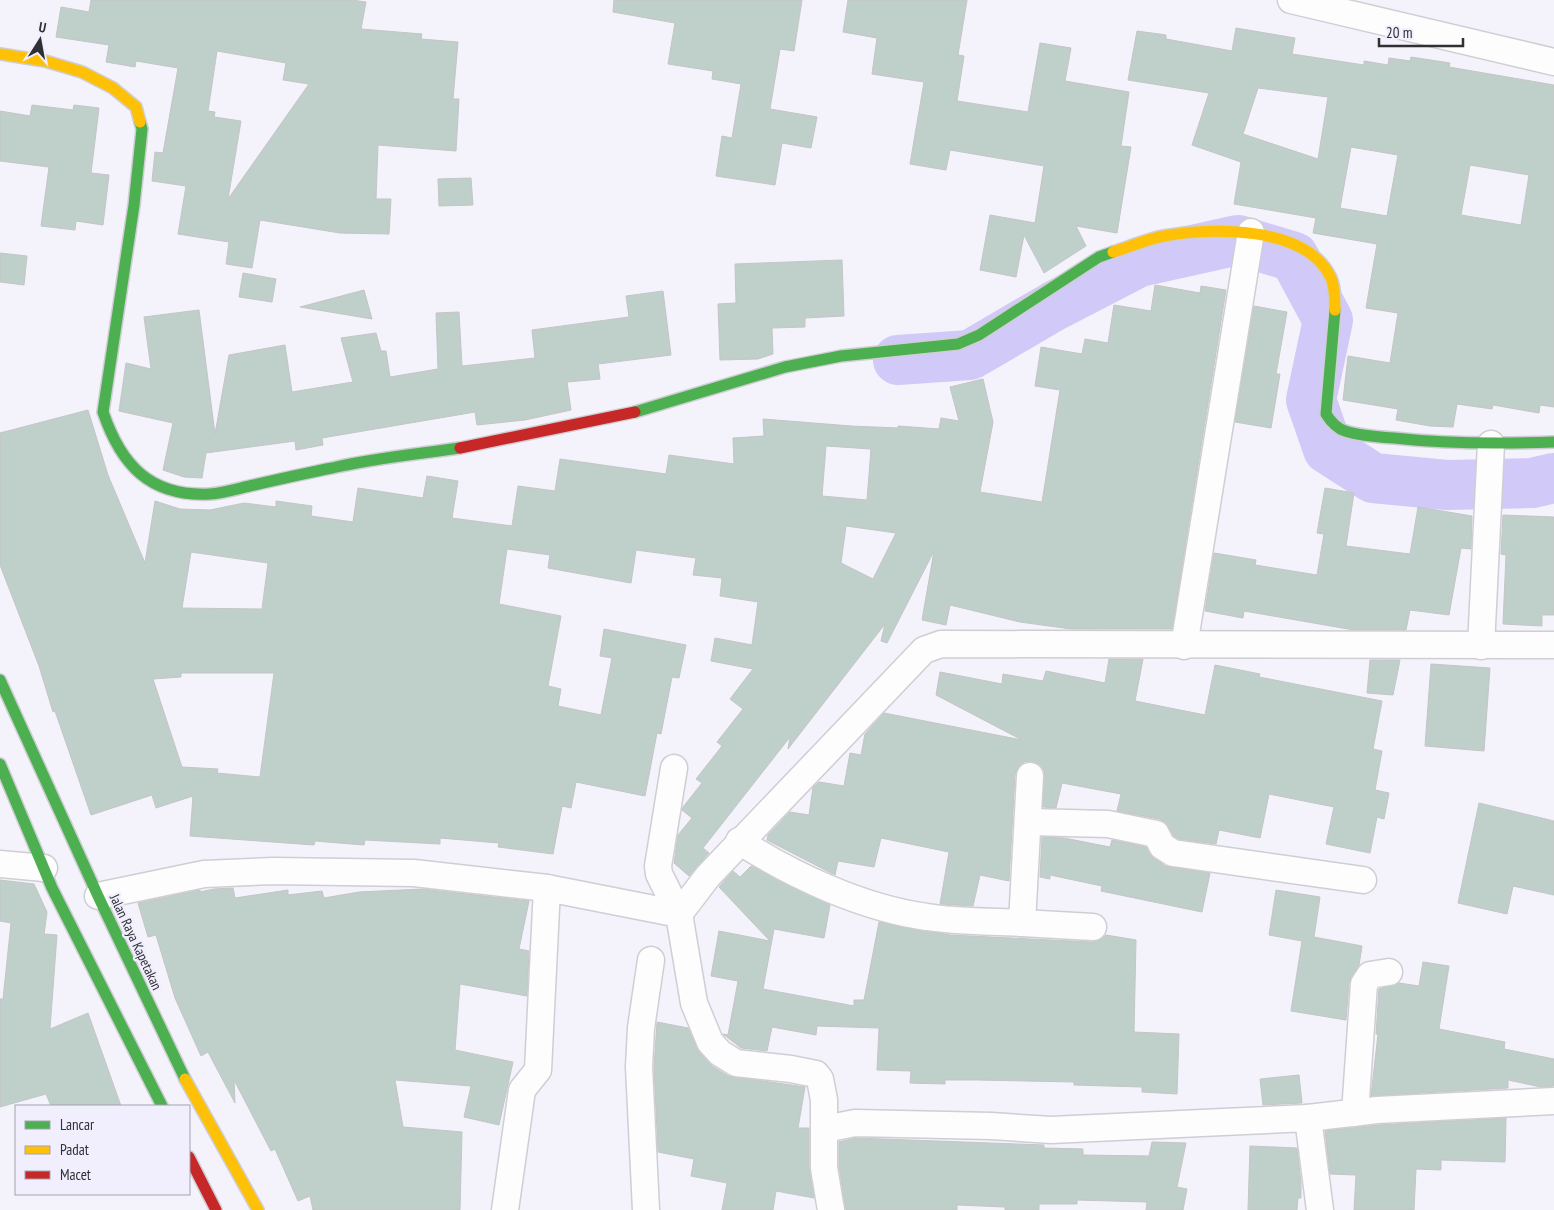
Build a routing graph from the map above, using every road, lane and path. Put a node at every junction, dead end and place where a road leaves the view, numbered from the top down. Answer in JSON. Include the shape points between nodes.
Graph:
{"nodes":[{"id":1,"x":1291,"y":0,"type":"edge"},
{"id":2,"x":0,"y":54,"type":"edge"},
{"id":3,"x":1554,"y":62,"type":"edge"},
{"id":4,"x":1249,"y":243,"type":"junction"},
{"id":5,"x":1554,"y":442,"type":"edge"},
{"id":6,"x":1491,"y":451,"type":"junction"},
{"id":7,"x":1554,"y":645,"type":"edge"},
{"id":8,"x":1184,"y":646,"type":"junction"},
{"id":9,"x":1481,"y":646,"type":"junction"},
{"id":10,"x":0,"y":680,"type":"edge"},
{"id":11,"x":0,"y":764,"type":"edge"},
{"id":12,"x":674,"y":768,"type":"dead end"},
{"id":13,"x":1030,"y":776,"type":"dead end"},
{"id":14,"x":1028,"y":822,"type":"junction"},
{"id":15,"x":739,"y":842,"type":"junction"},
{"id":16,"x":0,"y":864,"type":"edge"},
{"id":17,"x":44,"y":868,"type":"junction"},
{"id":18,"x":1364,"y":880,"type":"dead end"},
{"id":19,"x":547,"y":888,"type":"junction"},
{"id":20,"x":98,"y":896,"type":"junction"},
{"id":21,"x":679,"y":914,"type":"junction"},
{"id":22,"x":1022,"y":924,"type":"junction"},
{"id":23,"x":1093,"y":927,"type":"dead end"},
{"id":24,"x":651,"y":960,"type":"dead end"},
{"id":25,"x":1389,"y":972,"type":"dead end"},
{"id":26,"x":1554,"y":1101,"type":"edge"},
{"id":27,"x":162,"y":1105,"type":"edge"},
{"id":28,"x":1355,"y":1112,"type":"junction"},
{"id":29,"x":1308,"y":1118,"type":"junction"},
{"id":30,"x":825,"y":1129,"type":"junction"},
{"id":31,"x":190,"y":1159,"type":"edge"},
{"id":32,"x":216,"y":1210,"type":"edge"},
{"id":33,"x":258,"y":1210,"type":"edge"},
{"id":34,"x":504,"y":1210,"type":"edge"},
{"id":35,"x":646,"y":1210,"type":"edge"},
{"id":36,"x":831,"y":1210,"type":"edge"},
{"id":37,"x":1320,"y":1210,"type":"edge"}],
"edges":[{"from":1,"to":3,"type":"street"},
{"from":2,"to":4,"type":"main road","via":[[45,61],[82,72],[113,88],[136,107],[142,129],[137,177],[103,412],[112,440],[130,465],[145,478],[181,493],[211,494],[344,465],[491,443],[642,411],[785,367],[832,358],[958,344],[979,335],[1099,257],[1164,236],[1220,231]]},
{"from":4,"to":6,"type":"main road","via":[[1299,247],[1314,256],[1331,277],[1335,325],[1326,414],[1333,425],[1364,435]]},
{"from":4,"to":8,"type":"street"},
{"from":5,"to":6,"type":"main road"},
{"from":6,"to":9,"type":"street"},
{"from":7,"to":9,"type":"street"},
{"from":8,"to":9,"type":"street"},
{"from":8,"to":15,"type":"street","via":[[931,646]]},
{"from":10,"to":20,"type":"main road","name":"Jalan Raya Kapetakan"},
{"from":11,"to":17,"type":"main road"},
{"from":12,"to":21,"type":"street","via":[[658,866]]},
{"from":13,"to":14,"type":"street"},
{"from":14,"to":18,"type":"street","via":[[1108,824],[1156,834],[1162,846],[1173,853]]},
{"from":14,"to":22,"type":"street"},
{"from":15,"to":21,"type":"street"},
{"from":15,"to":22,"type":"street","via":[[804,879],[882,906],[925,917]]},
{"from":16,"to":17,"type":"street"},
{"from":17,"to":27,"type":"main road"},
{"from":19,"to":20,"type":"street","via":[[414,873],[273,870],[204,874]]},
{"from":19,"to":21,"type":"street"},
{"from":19,"to":34,"type":"street","via":[[538,1070],[522,1090]]},
{"from":20,"to":33,"type":"main road","name":"Jalan Raya Kapetakan","via":[[188,1085]]},
{"from":21,"to":30,"type":"street","via":[[694,1003],[710,1042],[736,1063],[816,1074],[822,1085]]},
{"from":22,"to":23,"type":"street"},
{"from":24,"to":35,"type":"street","via":[[639,1067]]},
{"from":25,"to":28,"type":"street","via":[[1370,975],[1364,984]]},
{"from":26,"to":28,"type":"street"},
{"from":28,"to":29,"type":"street"},
{"from":29,"to":30,"type":"street","via":[[1051,1130],[854,1123]]},
{"from":29,"to":37,"type":"street"},
{"from":30,"to":36,"type":"street","via":[[824,1168]]},
{"from":31,"to":32,"type":"main road"}]}
